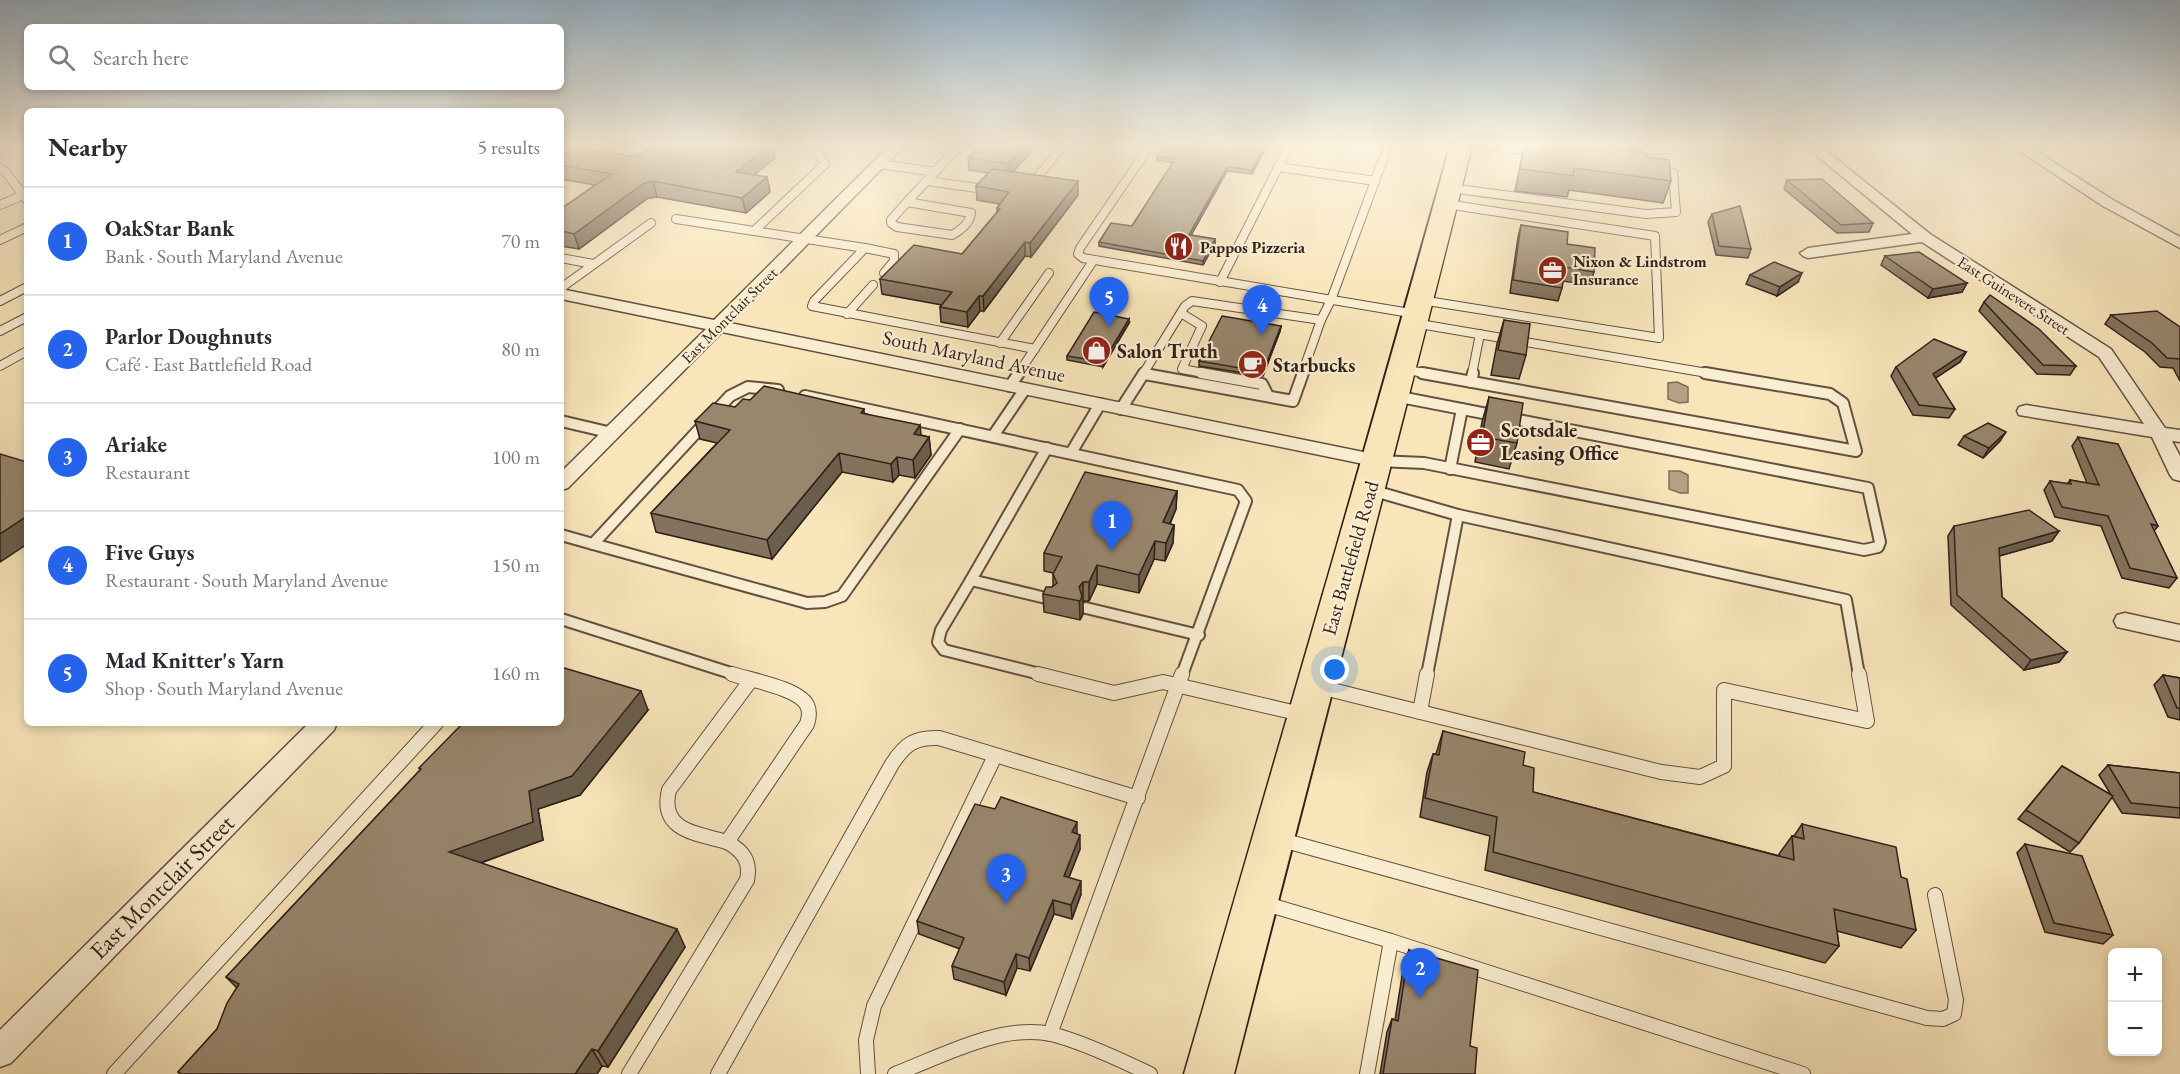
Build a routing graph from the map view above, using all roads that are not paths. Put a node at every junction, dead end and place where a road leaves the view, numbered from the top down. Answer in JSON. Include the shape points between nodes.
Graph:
{"nodes":[{"id":1,"x":791,"y":196,"type":"edge"},
{"id":2,"x":847,"y":196,"type":"edge"},
{"id":3,"x":913,"y":196,"type":"edge"},
{"id":4,"x":1116,"y":196,"type":"edge"},
{"id":5,"x":1263,"y":196,"type":"edge"},
{"id":6,"x":1369,"y":196,"type":"edge"},
{"id":7,"x":1448,"y":196,"type":"edge"},
{"id":8,"x":1675,"y":196,"type":"edge"},
{"id":9,"x":1874,"y":196,"type":"edge"},
{"id":10,"x":2097,"y":196,"type":"edge"},
{"id":11,"x":24,"y":197,"type":"edge"},
{"id":12,"x":1447,"y":201,"type":"junction"},
{"id":13,"x":907,"y":202,"type":"junction"},
{"id":14,"x":0,"y":205,"type":"edge"},
{"id":15,"x":676,"y":219,"type":"dead end"},
{"id":16,"x":651,"y":223,"type":"dead end"},
{"id":17,"x":24,"y":230,"type":"edge"},
{"id":18,"x":754,"y":231,"type":"junction"},
{"id":19,"x":1925,"y":237,"type":"junction"},
{"id":20,"x":804,"y":239,"type":"junction"},
{"id":21,"x":0,"y":240,"type":"edge"},
{"id":22,"x":2180,"y":243,"type":"edge"},
{"id":23,"x":865,"y":248,"type":"junction"},
{"id":24,"x":1808,"y":253,"type":"dead end"},
{"id":25,"x":564,"y":259,"type":"edge"},
{"id":26,"x":1093,"y":261,"type":"junction"},
{"id":27,"x":593,"y":264,"type":"junction"},
{"id":28,"x":884,"y":273,"type":"edge"},
{"id":29,"x":1049,"y":273,"type":"dead end"},
{"id":30,"x":1220,"y":282,"type":"junction"},
{"id":31,"x":873,"y":285,"type":"dead end"},
{"id":32,"x":564,"y":286,"type":"edge"},
{"id":33,"x":24,"y":288,"type":"edge"},
{"id":34,"x":564,"y":295,"type":"edge"},
{"id":35,"x":0,"y":300,"type":"edge"},
{"id":36,"x":1331,"y":300,"type":"junction"},
{"id":37,"x":1417,"y":312,"type":"junction"},
{"id":38,"x":1181,"y":313,"type":"junction"},
{"id":39,"x":847,"y":314,"type":"junction"},
{"id":40,"x":24,"y":319,"type":"edge"},
{"id":41,"x":1321,"y":320,"type":"junction"},
{"id":42,"x":717,"y":326,"type":"junction"},
{"id":43,"x":0,"y":331,"type":"edge"},
{"id":44,"x":1480,"y":334,"type":"junction"},
{"id":45,"x":1000,"y":343,"type":"junction"},
{"id":46,"x":1035,"y":350,"type":"junction"},
{"id":47,"x":24,"y":353,"type":"edge"},
{"id":48,"x":0,"y":366,"type":"edge"},
{"id":49,"x":1145,"y":374,"type":"junction"},
{"id":50,"x":1399,"y":382,"type":"junction"},
{"id":51,"x":1471,"y":382,"type":"junction"},
{"id":52,"x":1018,"y":387,"type":"junction"},
{"id":53,"x":1268,"y":396,"type":"junction"},
{"id":54,"x":1100,"y":404,"type":"junction"},
{"id":55,"x":1121,"y":409,"type":"junction"},
{"id":56,"x":1462,"y":409,"type":"junction"},
{"id":57,"x":2026,"y":411,"type":"dead end"},
{"id":58,"x":564,"y":422,"type":"edge"},
{"id":59,"x":960,"y":429,"type":"junction"},
{"id":60,"x":612,"y":433,"type":"junction"},
{"id":61,"x":2159,"y":433,"type":"junction"},
{"id":62,"x":993,"y":436,"type":"junction"},
{"id":63,"x":2180,"y":436,"type":"edge"},
{"id":64,"x":1047,"y":448,"type":"junction"},
{"id":65,"x":1071,"y":453,"type":"junction"},
{"id":66,"x":1450,"y":469,"type":"junction"},
{"id":67,"x":1374,"y":475,"type":"junction"},
{"id":68,"x":2180,"y":475,"type":"edge"},
{"id":69,"x":564,"y":481,"type":"edge"},
{"id":70,"x":1458,"y":515,"type":"junction"},
{"id":71,"x":564,"y":536,"type":"edge"},
{"id":72,"x":593,"y":544,"type":"junction"},
{"id":73,"x":971,"y":580,"type":"junction"},
{"id":74,"x":1050,"y":599,"type":"edge"},
{"id":75,"x":1086,"y":608,"type":"dead end"},
{"id":76,"x":564,"y":620,"type":"edge"},
{"id":77,"x":2125,"y":621,"type":"dead end"},
{"id":78,"x":2180,"y":633,"type":"edge"},
{"id":79,"x":1199,"y":635,"type":"junction"},
{"id":80,"x":751,"y":680,"type":"junction"},
{"id":81,"x":1180,"y":685,"type":"junction"},
{"id":82,"x":1310,"y":700,"type":"junction"},
{"id":83,"x":1420,"y":712,"type":"junction"},
{"id":84,"x":322,"y":726,"type":"edge"},
{"id":85,"x":433,"y":726,"type":"edge"},
{"id":86,"x":995,"y":756,"type":"junction"},
{"id":87,"x":1138,"y":798,"type":"junction"},
{"id":88,"x":1273,"y":837,"type":"junction"},
{"id":89,"x":727,"y":843,"type":"junction"},
{"id":90,"x":1935,"y":895,"type":"dead end"},
{"id":91,"x":1255,"y":901,"type":"junction"},
{"id":92,"x":1391,"y":941,"type":"junction"},
{"id":93,"x":1050,"y":1034,"type":"junction"},
{"id":94,"x":0,"y":1052,"type":"edge"},
{"id":95,"x":114,"y":1074,"type":"edge"},
{"id":96,"x":629,"y":1074,"type":"edge"},
{"id":97,"x":718,"y":1074,"type":"edge"},
{"id":98,"x":868,"y":1074,"type":"edge"},
{"id":99,"x":896,"y":1074,"type":"edge"},
{"id":100,"x":1150,"y":1074,"type":"edge"},
{"id":101,"x":1209,"y":1074,"type":"edge"},
{"id":102,"x":1367,"y":1074,"type":"edge"},
{"id":103,"x":1803,"y":1074,"type":"edge"}],
"edges":[{"from":1,"to":18,"type":"lane"},
{"from":2,"to":20,"type":"street","name":"East Montclair Street"},
{"from":3,"to":13,"type":"lane"},
{"from":4,"to":26,"type":"lane","via":[[1080,248],[1078,254]]},
{"from":5,"to":30,"type":"lane"},
{"from":6,"to":36,"type":"lane"},
{"from":7,"to":12,"type":"main road","name":"East Battlefield Road"},
{"from":8,"to":12,"type":"lane","via":[[1676,212],[1646,214]]},
{"from":9,"to":19,"type":"street","name":"East Guinevere Street"},
{"from":10,"to":22,"type":"street"},
{"from":11,"to":14,"type":"lane"},
{"from":12,"to":37,"type":"main road","name":"East Battlefield Road"},
{"from":12,"to":37,"type":"lane","via":[[1655,236],[1659,338]]},
{"from":13,"to":13,"type":"lane","via":[[891,220],[892,225],[952,235],[960,231],[972,214]]},
{"from":15,"to":18,"type":"lane"},
{"from":16,"to":27,"type":"lane"},
{"from":17,"to":21,"type":"lane"},
{"from":18,"to":20,"type":"lane"},
{"from":19,"to":24,"type":"street"},
{"from":19,"to":61,"type":"street","name":"East Guinevere Street","via":[[2104,353]]},
{"from":20,"to":23,"type":"lane"},
{"from":20,"to":42,"type":"street","name":"East Montclair Street"},
{"from":23,"to":28,"type":"lane","via":[[894,254],[894,261]]},
{"from":23,"to":39,"type":"lane","via":[[814,301],[813,306]]},
{"from":25,"to":27,"type":"lane"},
{"from":26,"to":30,"type":"lane"},
{"from":26,"to":46,"type":"lane"},
{"from":27,"to":32,"type":"lane"},
{"from":29,"to":45,"type":"lane"},
{"from":30,"to":36,"type":"lane"},
{"from":31,"to":39,"type":"lane"},
{"from":33,"to":35,"type":"lane"},
{"from":34,"to":42,"type":"street","name":"South Maryland Avenue"},
{"from":36,"to":37,"type":"lane"},
{"from":36,"to":41,"type":"lane"},
{"from":37,"to":44,"type":"lane"},
{"from":37,"to":50,"type":"main road","name":"East Battlefield Road"},
{"from":38,"to":41,"type":"lane","via":[[1192,301],[1201,301]]},
{"from":38,"to":49,"type":"lane"},
{"from":38,"to":53,"type":"lane","via":[[1202,326],[1182,369],[1262,384]]},
{"from":39,"to":45,"type":"lane"},
{"from":40,"to":43,"type":"lane"},
{"from":41,"to":53,"type":"lane","via":[[1293,401]]},
{"from":42,"to":52,"type":"street","name":"South Maryland Avenue"},
{"from":42,"to":60,"type":"street","name":"East Montclair Street"},
{"from":44,"to":51,"type":"lane"},
{"from":44,"to":51,"type":"lane","via":[[1830,394],[1843,403],[1856,451]]},
{"from":45,"to":46,"type":"lane"},
{"from":46,"to":52,"type":"lane"},
{"from":47,"to":48,"type":"lane"},
{"from":49,"to":53,"type":"lane"},
{"from":49,"to":55,"type":"lane"},
{"from":50,"to":51,"type":"lane"},
{"from":50,"to":56,"type":"lane"},
{"from":50,"to":67,"type":"main road","name":"East Battlefield Road"},
{"from":52,"to":54,"type":"street","name":"South Maryland Avenue"},
{"from":52,"to":62,"type":"lane"},
{"from":54,"to":55,"type":"street","name":"South Maryland Avenue"},
{"from":54,"to":65,"type":"lane"},
{"from":55,"to":67,"type":"street","name":"South Maryland Avenue"},
{"from":56,"to":66,"type":"lane"},
{"from":56,"to":66,"type":"lane","via":[[1868,488],[1880,542],[1878,547],[1864,550]]},
{"from":57,"to":61,"type":"street"},
{"from":58,"to":60,"type":"lane"},
{"from":59,"to":62,"type":"lane"},
{"from":59,"to":72,"type":"lane","via":[[748,387],[730,396]]},
{"from":59,"to":72,"type":"lane","via":[[842,596],[832,602],[807,603]]},
{"from":60,"to":69,"type":"street","name":"East Montclair Street"},
{"from":61,"to":63,"type":"street"},
{"from":61,"to":68,"type":"street","name":"East Guinevere Street"},
{"from":62,"to":64,"type":"lane"},
{"from":64,"to":65,"type":"lane"},
{"from":64,"to":73,"type":"lane"},
{"from":65,"to":79,"type":"lane","via":[[1229,487],[1243,495],[1245,509]]},
{"from":66,"to":67,"type":"lane","via":[[1424,464]]},
{"from":67,"to":70,"type":"lane"},
{"from":67,"to":82,"type":"main road","name":"East Battlefield Road"},
{"from":70,"to":83,"type":"lane"},
{"from":70,"to":83,"type":"lane","via":[[1846,600],[1867,721],[1724,690],[1724,766],[1700,777],[1661,772]]},
{"from":71,"to":72,"type":"lane"},
{"from":73,"to":74,"type":"lane"},
{"from":73,"to":81,"type":"lane","via":[[941,630],[938,642],[944,650],[1114,693],[1126,693],[1154,682]]},
{"from":75,"to":79,"type":"lane"},
{"from":76,"to":80,"type":"lane"},
{"from":77,"to":78,"type":"street"},
{"from":79,"to":81,"type":"lane"},
{"from":80,"to":89,"type":"lane","via":[[801,698],[809,706],[810,714]]},
{"from":80,"to":89,"type":"lane","via":[[664,801],[668,820]]},
{"from":81,"to":82,"type":"lane"},
{"from":81,"to":87,"type":"lane"},
{"from":82,"to":83,"type":"lane"},
{"from":82,"to":88,"type":"main road","name":"East Battlefield Road"},
{"from":84,"to":94,"type":"street","name":"East Montclair Street"},
{"from":85,"to":95,"type":"lane"},
{"from":86,"to":87,"type":"lane"},
{"from":86,"to":97,"type":"lane","via":[[925,737],[910,740],[900,750]]},
{"from":86,"to":98,"type":"lane","via":[[874,1006],[865,1036]]},
{"from":87,"to":93,"type":"lane"},
{"from":88,"to":90,"type":"lane","via":[[1927,1018],[1943,1019],[1954,1014],[1956,1000]]},
{"from":88,"to":91,"type":"main road","name":"East Battlefield Road"},
{"from":89,"to":96,"type":"lane","via":[[746,856],[750,868],[747,880]]},
{"from":91,"to":92,"type":"lane"},
{"from":91,"to":101,"type":"main road","name":"East Battlefield Road"},
{"from":92,"to":102,"type":"lane"},
{"from":92,"to":103,"type":"lane"},
{"from":93,"to":99,"type":"lane","via":[[988,1038]]},
{"from":93,"to":100,"type":"lane"}]}
